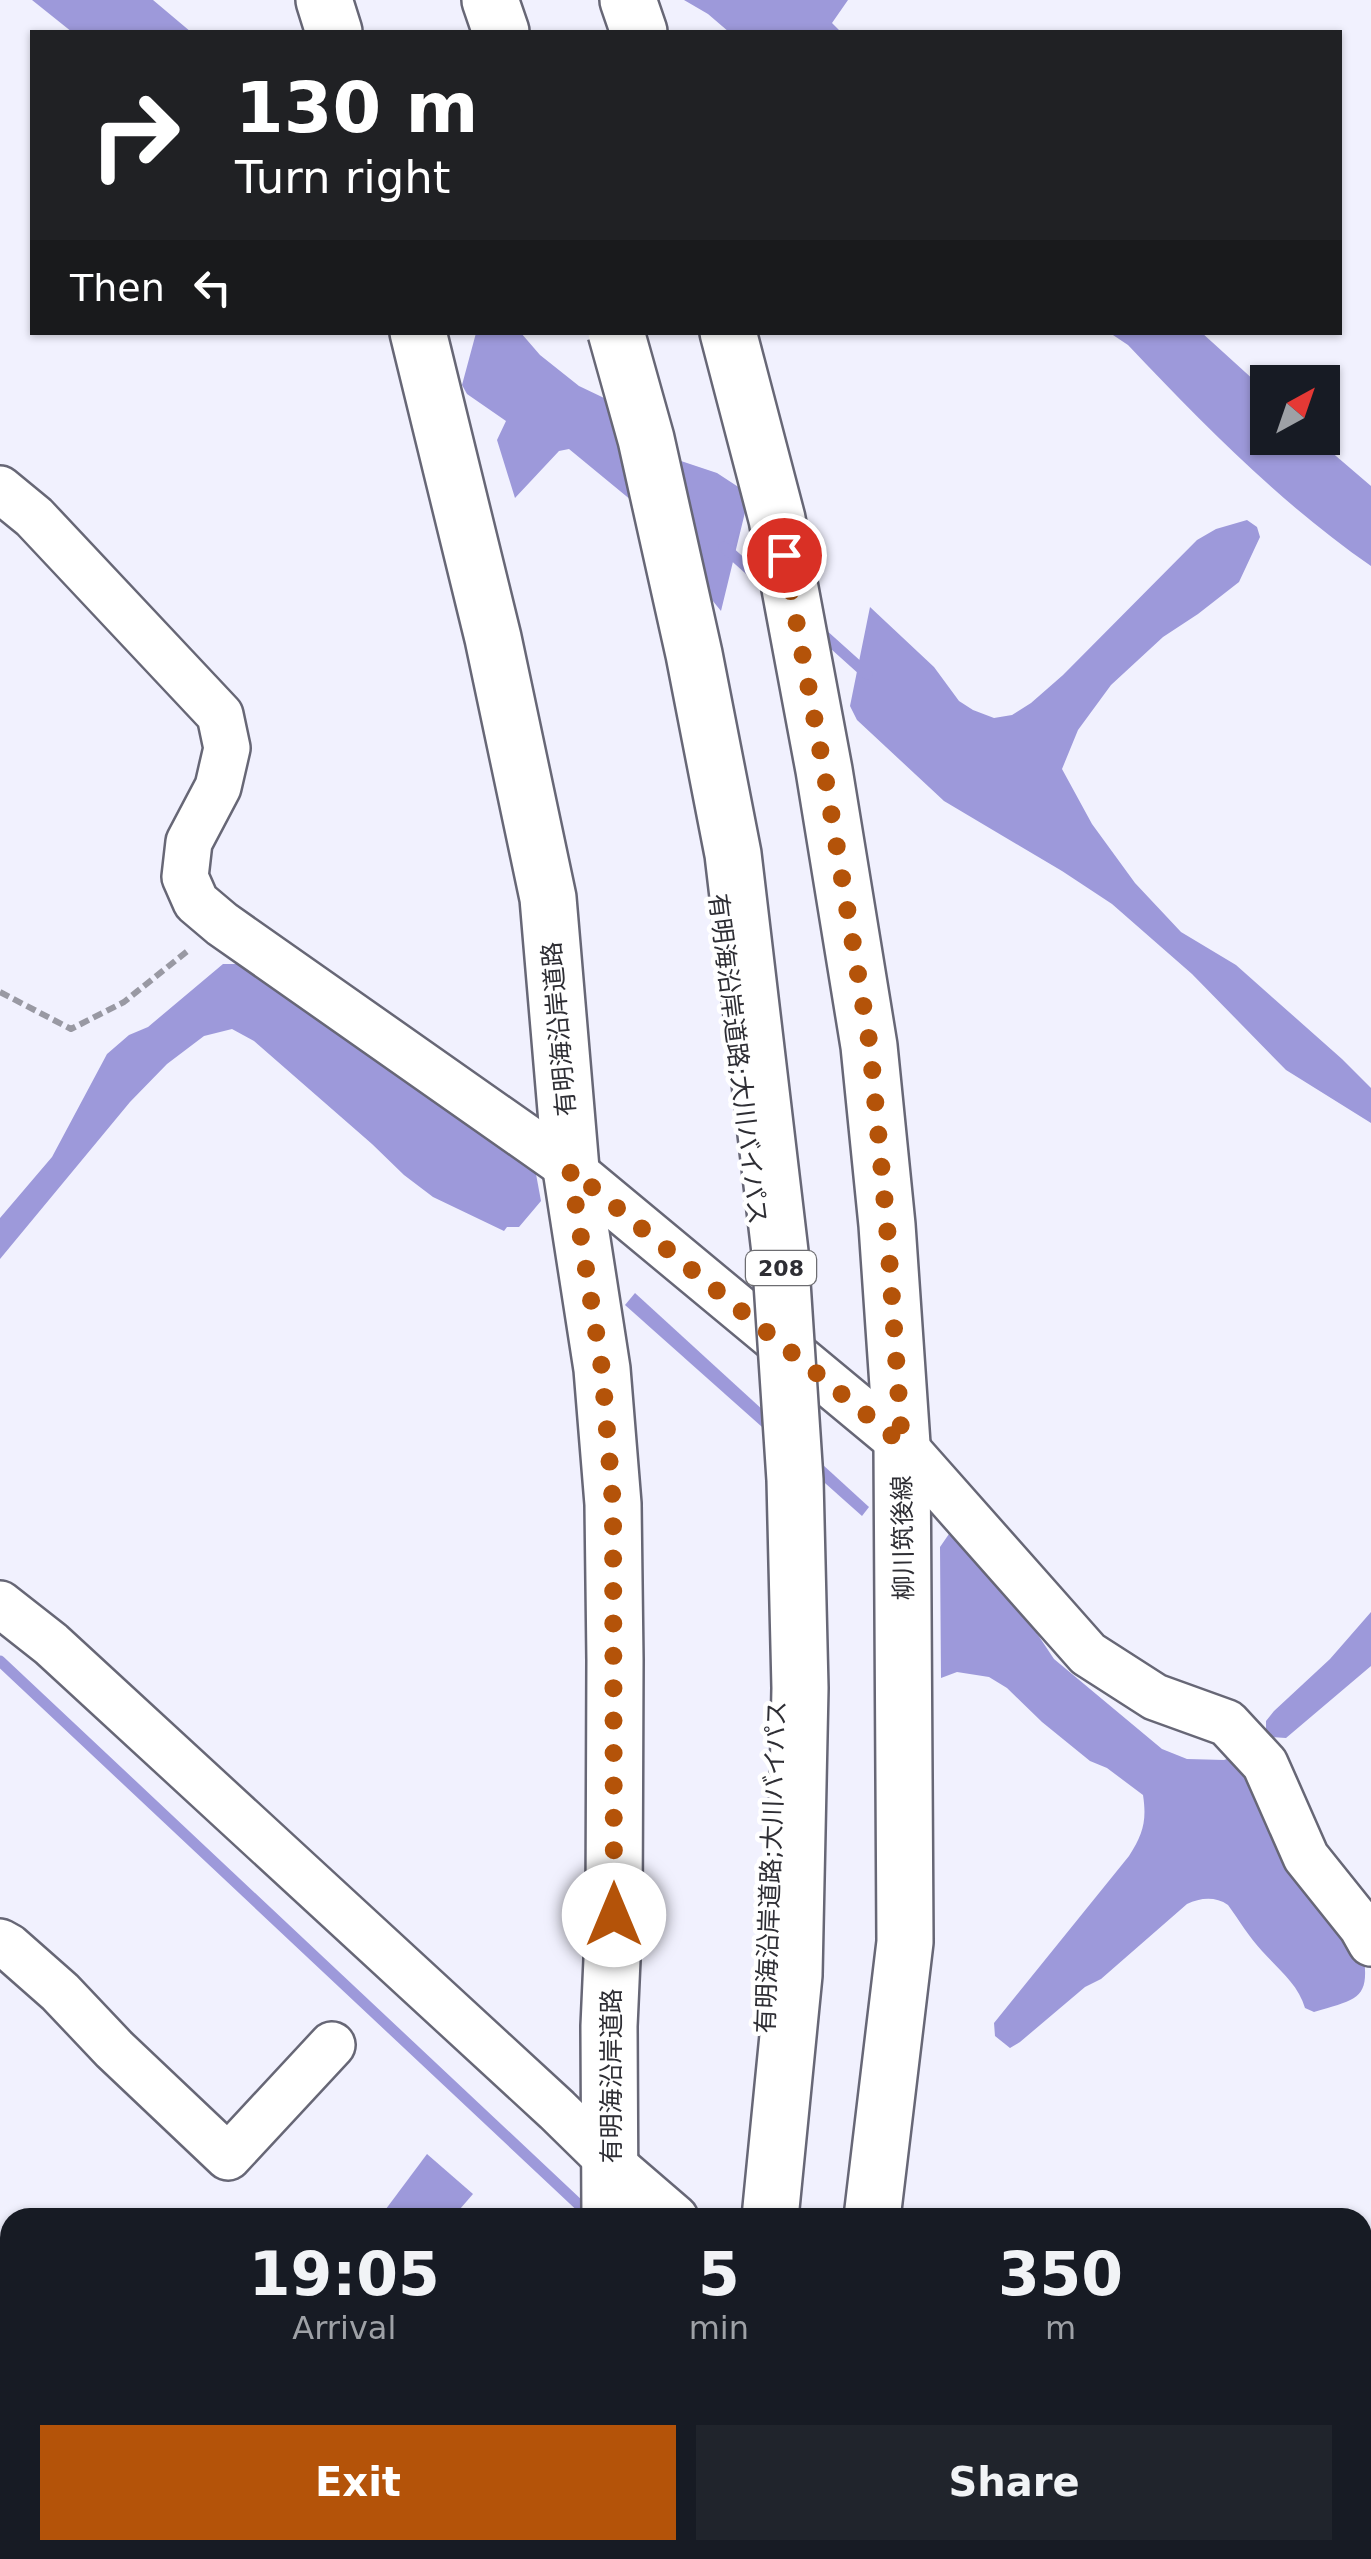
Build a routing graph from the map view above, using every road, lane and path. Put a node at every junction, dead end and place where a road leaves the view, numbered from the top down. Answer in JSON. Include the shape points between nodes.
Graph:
{"nodes":[{"id":1,"x":324,"y":0,"type":"edge"},
{"id":2,"x":490,"y":0,"type":"edge"},
{"id":3,"x":514,"y":0,"type":"edge"},
{"id":4,"x":628,"y":0,"type":"edge"},
{"id":5,"x":333,"y":30,"type":"edge"},
{"id":6,"x":500,"y":30,"type":"edge"},
{"id":7,"x":525,"y":30,"type":"edge"},
{"id":8,"x":638,"y":30,"type":"edge"},
{"id":9,"x":419,"y":335,"type":"edge"},
{"id":10,"x":594,"y":335,"type":"edge"},
{"id":11,"x":617,"y":335,"type":"edge"},
{"id":12,"x":729,"y":335,"type":"edge"},
{"id":13,"x":0,"y":488,"type":"edge"},
{"id":14,"x":222,"y":924,"type":"junction"},
{"id":15,"x":0,"y":992,"type":"edge"},
{"id":16,"x":570,"y":1169,"type":"junction"},
{"id":17,"x":902,"y":1444,"type":"junction"},
{"id":18,"x":0,"y":1604,"type":"edge"},
{"id":19,"x":0,"y":1942,"type":"edge"},
{"id":20,"x":1371,"y":1943,"type":"edge"},
{"id":21,"x":332,"y":2045,"type":"dead end"},
{"id":22,"x":610,"y":2162,"type":"junction"},
{"id":23,"x":610,"y":2208,"type":"edge"},
{"id":24,"x":663,"y":2208,"type":"edge"},
{"id":25,"x":749,"y":2208,"type":"edge"},
{"id":26,"x":771,"y":2208,"type":"edge"},
{"id":27,"x":873,"y":2208,"type":"edge"}],
"edges":[{"from":1,"to":5,"type":"main road"},
{"from":2,"to":6,"type":"main road"},
{"from":3,"to":7,"type":"main road"},
{"from":4,"to":8,"type":"main road"},
{"from":9,"to":16,"type":"main road","name":"有明海沿岸道路","via":[[494,638],[548,898]]},
{"from":10,"to":25,"type":"main road","name":"有明海沿岸道路;大川バイパス","number":"208","via":[[673,656],[712,857],[762,1252],[776,1745],[772,1972]]},
{"from":11,"to":26,"type":"main road","name":"有明海沿岸道路;大川バイパス","number":"208","bridge":true,"via":[[646,438],[734,854],[780,1252],[800,1688],[794,1975]]},
{"from":12,"to":17,"type":"main road","name":"柳川筑後線","via":[[778,519],[870,1046]]},
{"from":13,"to":14,"type":"street","via":[[220,716],[227,748],[218,787],[189,842],[185,876],[196,902]]},
{"from":14,"to":15,"type":"path","via":[[124,1002],[71,1029]]},
{"from":14,"to":16,"type":"street"},
{"from":16,"to":17,"type":"street"},
{"from":16,"to":22,"type":"main road","name":"有明海沿岸道路","via":[[602,1369],[613,1504]]},
{"from":17,"to":20,"type":"street","via":[[1088,1654],[1155,1697],[1228,1723],[1265,1764],[1306,1857]]},
{"from":17,"to":27,"type":"main road","name":"柳川筑後線","via":[[906,1942]]},
{"from":18,"to":22,"type":"street","via":[[80,1670]]},
{"from":19,"to":21,"type":"street","via":[[228,2157]]},
{"from":22,"to":23,"type":"main road","name":"有明海沿岸道路"},
{"from":22,"to":24,"type":"street"}]}
